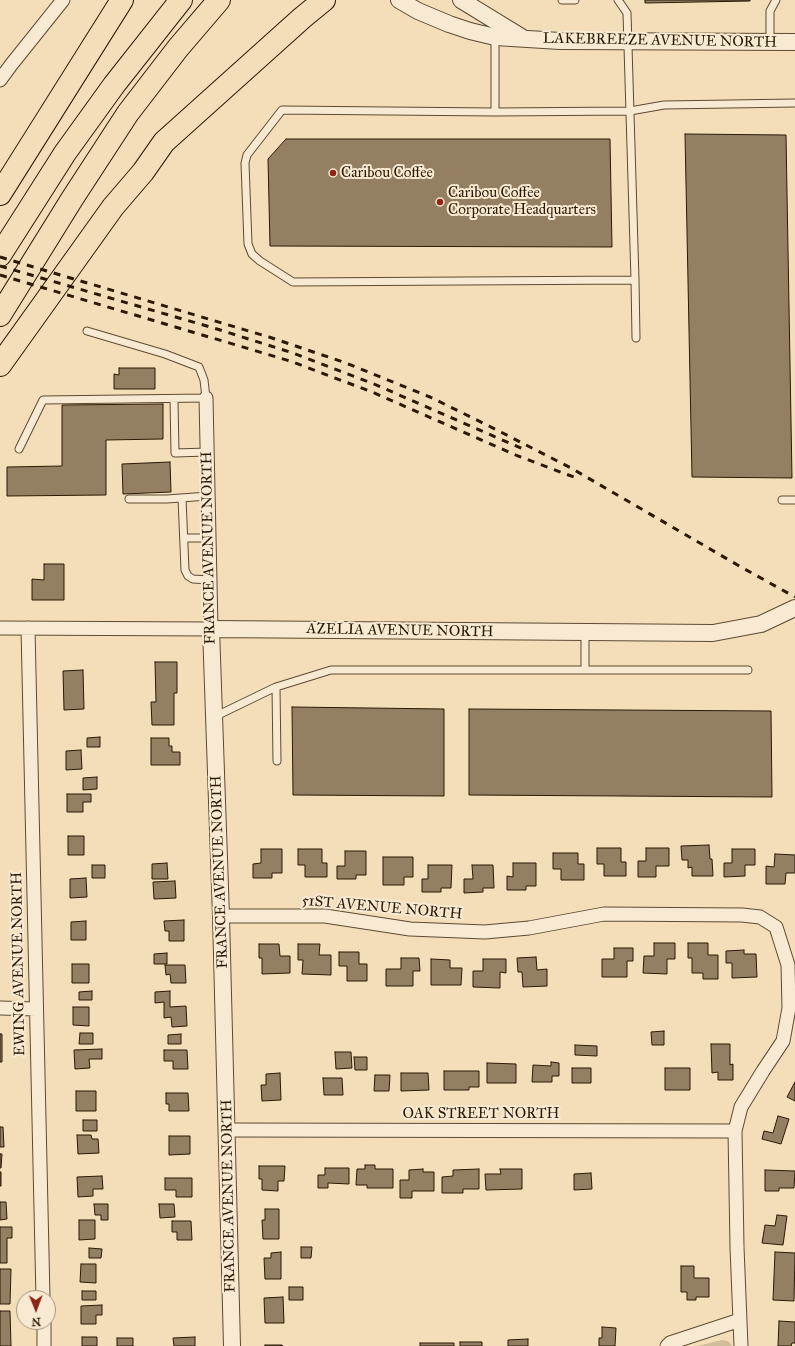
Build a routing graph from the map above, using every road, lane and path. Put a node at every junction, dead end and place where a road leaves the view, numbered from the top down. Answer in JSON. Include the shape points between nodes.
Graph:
{"nodes":[{"id":1,"x":63,"y":0,"type":"edge"},
{"id":2,"x":122,"y":0,"type":"edge"},
{"id":3,"x":181,"y":0,"type":"edge"},
{"id":4,"x":219,"y":0,"type":"edge"},
{"id":5,"x":324,"y":0,"type":"edge"},
{"id":6,"x":399,"y":0,"type":"edge"},
{"id":7,"x":461,"y":0,"type":"edge"},
{"id":8,"x":562,"y":0,"type":"edge"},
{"id":9,"x":575,"y":0,"type":"edge"},
{"id":10,"x":618,"y":0,"type":"edge"},
{"id":11,"x":776,"y":0,"type":"edge"},
{"id":12,"x":495,"y":37,"type":"junction"},
{"id":13,"x":525,"y":39,"type":"junction"},
{"id":14,"x":627,"y":42,"type":"junction"},
{"id":15,"x":770,"y":42,"type":"junction"},
{"id":16,"x":795,"y":42,"type":"edge"},
{"id":17,"x":0,"y":80,"type":"edge"},
{"id":18,"x":795,"y":103,"type":"edge"},
{"id":19,"x":495,"y":112,"type":"junction"},
{"id":20,"x":630,"y":112,"type":"junction"},
{"id":21,"x":0,"y":194,"type":"edge"},
{"id":22,"x":0,"y":255,"type":"edge"},
{"id":23,"x":634,"y":280,"type":"junction"},
{"id":24,"x":0,"y":315,"type":"edge"},
{"id":25,"x":87,"y":331,"type":"dead end"},
{"id":26,"x":636,"y":338,"type":"dead end"},
{"id":27,"x":0,"y":365,"type":"edge"},
{"id":28,"x":206,"y":398,"type":"junction"},
{"id":29,"x":174,"y":399,"type":"junction"},
{"id":30,"x":19,"y":449,"type":"dead end"},
{"id":31,"x":207,"y":452,"type":"junction"},
{"id":32,"x":208,"y":496,"type":"junction"},
{"id":33,"x":182,"y":498,"type":"junction"},
{"id":34,"x":129,"y":499,"type":"dead end"},
{"id":35,"x":782,"y":500,"type":"dead end"},
{"id":36,"x":795,"y":500,"type":"edge"},
{"id":37,"x":184,"y":538,"type":"junction"},
{"id":38,"x":209,"y":538,"type":"junction"},
{"id":39,"x":210,"y":580,"type":"junction"},
{"id":40,"x":795,"y":608,"type":"edge"},
{"id":41,"x":0,"y":628,"type":"edge"},
{"id":42,"x":28,"y":628,"type":"junction"},
{"id":43,"x":211,"y":629,"type":"junction"},
{"id":44,"x":585,"y":632,"type":"junction"},
{"id":45,"x":584,"y":670,"type":"junction"},
{"id":46,"x":748,"y":670,"type":"dead end"},
{"id":47,"x":276,"y":686,"type":"junction"},
{"id":48,"x":214,"y":717,"type":"junction"},
{"id":49,"x":277,"y":761,"type":"dead end"},
{"id":50,"x":221,"y":916,"type":"junction"},
{"id":51,"x":0,"y":1008,"type":"edge"},
{"id":52,"x":792,"y":1008,"type":"edge"},
{"id":53,"x":36,"y":1009,"type":"junction"},
{"id":54,"x":227,"y":1130,"type":"junction"},
{"id":55,"x":735,"y":1131,"type":"junction"},
{"id":56,"x":43,"y":1290,"type":"edge"},
{"id":57,"x":740,"y":1320,"type":"junction"},
{"id":58,"x":44,"y":1330,"type":"edge"},
{"id":59,"x":44,"y":1346,"type":"edge"},
{"id":60,"x":232,"y":1346,"type":"edge"},
{"id":61,"x":667,"y":1346,"type":"edge"},
{"id":62,"x":742,"y":1346,"type":"edge"}],
"edges":[{"from":1,"to":17,"type":"street"},
{"from":2,"to":21,"type":"highway"},
{"from":3,"to":22,"type":"highway","via":[[114,84],[65,153]]},
{"from":4,"to":24,"type":"highway","via":[[128,113]]},
{"from":5,"to":27,"type":"highway","via":[[164,142],[113,207]]},
{"from":6,"to":12,"type":"street","name":"LAKEBREEZE AVENUE NORTH","via":[[449,24]]},
{"from":7,"to":13,"type":"street","name":"LAKEBREEZE AVENUE NORTH"},
{"from":8,"to":9,"type":"lane"},
{"from":10,"to":14,"type":"lane","via":[[627,13]]},
{"from":11,"to":15,"type":"lane","via":[[770,11]]},
{"from":12,"to":13,"type":"street","name":"LAKEBREEZE AVENUE NORTH"},
{"from":12,"to":19,"type":"lane"},
{"from":13,"to":14,"type":"street","name":"LAKEBREEZE AVENUE NORTH"},
{"from":14,"to":15,"type":"street","name":"LAKEBREEZE AVENUE NORTH"},
{"from":14,"to":20,"type":"lane"},
{"from":15,"to":16,"type":"street","name":"LAKEBREEZE AVENUE NORTH"},
{"from":18,"to":20,"type":"lane","via":[[664,105]]},
{"from":19,"to":20,"type":"lane"},
{"from":19,"to":23,"type":"lane","via":[[282,110],[247,155],[245,163],[248,244],[252,254],[293,282]]},
{"from":20,"to":23,"type":"lane"},
{"from":23,"to":26,"type":"lane"},
{"from":25,"to":28,"type":"lane","via":[[199,367],[204,380]]},
{"from":28,"to":29,"type":"lane"},
{"from":28,"to":31,"type":"street","name":"FRANCE AVENUE NORTH"},
{"from":29,"to":30,"type":"lane","via":[[43,400]]},
{"from":29,"to":31,"type":"lane","via":[[175,453]]},
{"from":31,"to":32,"type":"street","name":"FRANCE AVENUE NORTH"},
{"from":32,"to":33,"type":"lane"},
{"from":32,"to":38,"type":"street","name":"FRANCE AVENUE NORTH"},
{"from":33,"to":34,"type":"lane"},
{"from":33,"to":37,"type":"lane"},
{"from":35,"to":36,"type":"lane"},
{"from":37,"to":38,"type":"lane"},
{"from":37,"to":39,"type":"lane","via":[[185,570],[188,576]]},
{"from":38,"to":39,"type":"street","name":"FRANCE AVENUE NORTH"},
{"from":39,"to":43,"type":"street","name":"FRANCE AVENUE NORTH"},
{"from":40,"to":44,"type":"street","name":"AZELIA AVENUE NORTH","via":[[761,624],[713,633]]},
{"from":41,"to":42,"type":"street","name":"AZELIA AVENUE NORTH"},
{"from":42,"to":43,"type":"street","name":"AZELIA AVENUE NORTH"},
{"from":42,"to":53,"type":"street","name":"EWING AVENUE NORTH"},
{"from":43,"to":44,"type":"street","name":"AZELIA AVENUE NORTH"},
{"from":43,"to":48,"type":"street","name":"FRANCE AVENUE NORTH"},
{"from":44,"to":45,"type":"lane"},
{"from":45,"to":46,"type":"lane"},
{"from":45,"to":47,"type":"lane","via":[[331,670]]},
{"from":47,"to":48,"type":"lane"},
{"from":47,"to":49,"type":"lane"},
{"from":48,"to":50,"type":"street","name":"FRANCE AVENUE NORTH"},
{"from":50,"to":52,"type":"street","name":"51ST AVENUE NORTH","via":[[325,916],[410,929],[486,932],[529,928],[604,914],[742,915],[760,918],[776,927],[788,965]]},
{"from":50,"to":54,"type":"street","name":"FRANCE AVENUE NORTH"},
{"from":51,"to":53,"type":"street"},
{"from":52,"to":55,"type":"street","via":[[783,1041],[741,1106]]},
{"from":53,"to":56,"type":"street","name":"EWING AVENUE NORTH"},
{"from":54,"to":55,"type":"street","name":"OAK STREET NORTH"},
{"from":54,"to":60,"type":"street","name":"FRANCE AVENUE NORTH"},
{"from":55,"to":57,"type":"street"},
{"from":57,"to":61,"type":"street"},
{"from":57,"to":62,"type":"street"},
{"from":58,"to":59,"type":"street"}]}
